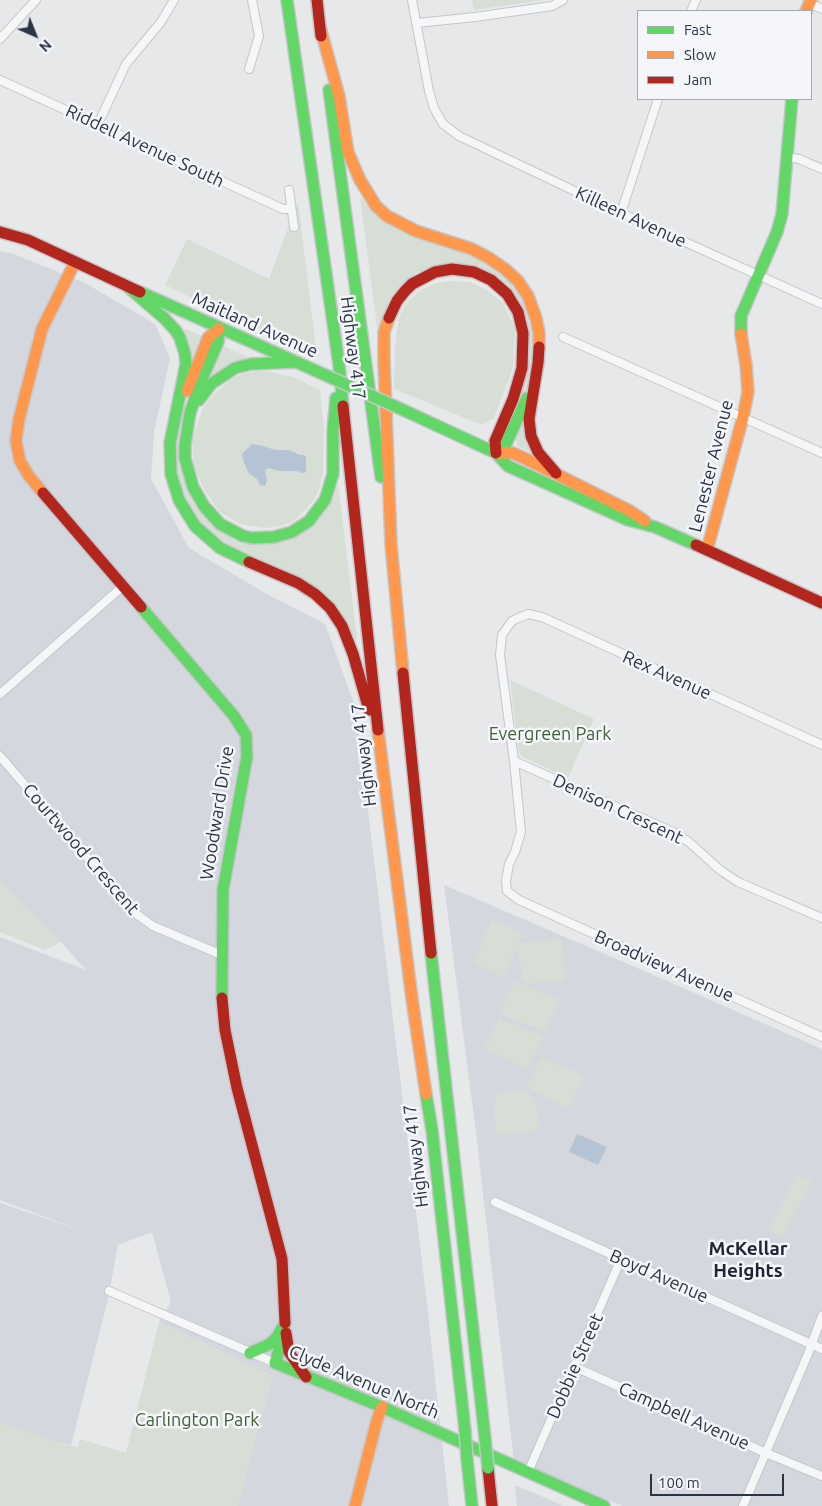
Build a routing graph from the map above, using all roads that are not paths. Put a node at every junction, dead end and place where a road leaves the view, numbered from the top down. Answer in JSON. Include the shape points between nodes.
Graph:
{"nodes":[{"id":1,"x":24,"y":0,"type":"edge"},
{"id":2,"x":36,"y":0,"type":"edge"},
{"id":3,"x":174,"y":0,"type":"edge"},
{"id":4,"x":252,"y":0,"type":"edge"},
{"id":5,"x":287,"y":0,"type":"edge"},
{"id":6,"x":317,"y":0,"type":"edge"},
{"id":7,"x":412,"y":0,"type":"edge"},
{"id":8,"x":563,"y":0,"type":"edge"},
{"id":9,"x":809,"y":5,"type":"edge"},
{"id":10,"x":30,"y":7,"type":"junction"},
{"id":11,"x":822,"y":9,"type":"edge"},
{"id":12,"x":417,"y":23,"type":"junction"},
{"id":13,"x":320,"y":27,"type":"junction"},
{"id":14,"x":0,"y":40,"type":"edge"},
{"id":15,"x":248,"y":69,"type":"dead end"},
{"id":16,"x":0,"y":80,"type":"edge"},
{"id":17,"x":658,"y":100,"type":"edge"},
{"id":18,"x":792,"y":100,"type":"edge"},
{"id":19,"x":98,"y":124,"type":"junction"},
{"id":20,"x":787,"y":158,"type":"junction"},
{"id":21,"x":822,"y":169,"type":"edge"},
{"id":22,"x":289,"y":190,"type":"dead end"},
{"id":23,"x":291,"y":209,"type":"junction"},
{"id":24,"x":621,"y":212,"type":"junction"},
{"id":25,"x":294,"y":227,"type":"dead end"},
{"id":26,"x":0,"y":232,"type":"edge"},
{"id":27,"x":75,"y":262,"type":"junction"},
{"id":28,"x":758,"y":275,"type":"junction"},
{"id":29,"x":128,"y":287,"type":"junction"},
{"id":30,"x":822,"y":304,"type":"edge"},
{"id":31,"x":219,"y":329,"type":"junction"},
{"id":32,"x":563,"y":337,"type":"dead end"},
{"id":33,"x":297,"y":362,"type":"junction"},
{"id":34,"x":538,"y":362,"type":"junction"},
{"id":35,"x":339,"y":365,"type":"junction"},
{"id":36,"x":190,"y":413,"type":"junction"},
{"id":37,"x":744,"y":417,"type":"junction"},
{"id":38,"x":174,"y":423,"type":"junction"},
{"id":39,"x":496,"y":453,"type":"junction"},
{"id":40,"x":822,"y":453,"type":"edge"},
{"id":41,"x":556,"y":473,"type":"junction"},
{"id":42,"x":655,"y":527,"type":"junction"},
{"id":43,"x":391,"y":544,"type":"junction"},
{"id":44,"x":707,"y":550,"type":"junction"},
{"id":45,"x":123,"y":586,"type":"junction"},
{"id":46,"x":822,"y":603,"type":"edge"},
{"id":47,"x":0,"y":694,"type":"edge"},
{"id":48,"x":822,"y":745,"type":"edge"},
{"id":49,"x":380,"y":746,"type":"junction"},
{"id":50,"x":0,"y":756,"type":"edge"},
{"id":51,"x":514,"y":761,"type":"junction"},
{"id":52,"x":822,"y":918,"type":"edge"},
{"id":53,"x":224,"y":956,"type":"junction"},
{"id":54,"x":822,"y":1036,"type":"edge"},
{"id":55,"x":495,"y":1202,"type":"dead end"},
{"id":56,"x":621,"y":1259,"type":"junction"},
{"id":57,"x":109,"y":1291,"type":"dead end"},
{"id":58,"x":822,"y":1316,"type":"edge"},
{"id":59,"x":284,"y":1324,"type":"junction"},
{"id":60,"x":812,"y":1345,"type":"junction"},
{"id":61,"x":822,"y":1349,"type":"edge"},
{"id":62,"x":250,"y":1353,"type":"junction"},
{"id":63,"x":275,"y":1363,"type":"junction"},
{"id":64,"x":575,"y":1367,"type":"junction"},
{"id":65,"x":306,"y":1377,"type":"junction"},
{"id":66,"x":382,"y":1407,"type":"junction"},
{"id":67,"x":766,"y":1453,"type":"junction"},
{"id":68,"x":528,"y":1472,"type":"junction"},
{"id":69,"x":822,"y":1476,"type":"edge"},
{"id":70,"x":354,"y":1506,"type":"edge"},
{"id":71,"x":472,"y":1506,"type":"edge"},
{"id":72,"x":492,"y":1506,"type":"edge"},
{"id":73,"x":604,"y":1506,"type":"edge"},
{"id":74,"x":743,"y":1506,"type":"edge"}],
"edges":[{"from":1,"to":10,"type":"street"},
{"from":2,"to":10,"type":"street"},
{"from":3,"to":19,"type":"street","via":[[161,22],[126,64]]},
{"from":4,"to":15,"type":"street","via":[[259,36]]},
{"from":5,"to":35,"type":"main road","name":"Highway 417"},
{"from":6,"to":13,"type":"main road"},
{"from":7,"to":12,"type":"street"},
{"from":8,"to":12,"type":"street","via":[[552,6]]},
{"from":9,"to":11,"type":"street"},
{"from":10,"to":14,"type":"street"},
{"from":12,"to":24,"type":"street","name":"Killeen Avenue","via":[[429,90],[443,124],[459,136]]},
{"from":13,"to":34,"type":"main road","via":[[339,96],[348,152],[376,206],[416,231],[472,249],[518,281],[536,318]]},
{"from":13,"to":43,"type":"main road"},
{"from":16,"to":19,"type":"street","name":"Riddell Avenue South"},
{"from":17,"to":24,"type":"street"},
{"from":18,"to":20,"type":"main road","name":"Lenester Avenue"},
{"from":19,"to":23,"type":"street","name":"Riddell Avenue South","via":[[283,209]]},
{"from":20,"to":21,"type":"street","via":[[799,159]]},
{"from":20,"to":28,"type":"main road","name":"Lenester Avenue","via":[[782,214]]},
{"from":22,"to":23,"type":"street"},
{"from":23,"to":25,"type":"street"},
{"from":24,"to":28,"type":"street","name":"Killeen Avenue"},
{"from":26,"to":27,"type":"main road","name":"Maitland Avenue","via":[[28,240]]},
{"from":27,"to":29,"type":"main road","name":"Maitland Avenue"},
{"from":27,"to":45,"type":"main road","name":"Woodward Drive","via":[[42,329],[16,440],[20,461],[29,476]]},
{"from":28,"to":30,"type":"street","name":"Killeen Avenue"},
{"from":28,"to":37,"type":"main road","name":"Lenester Avenue","via":[[741,316],[748,392]]},
{"from":29,"to":31,"type":"main road","name":"Maitland Avenue"},
{"from":29,"to":38,"type":"main road","via":[[176,331],[183,346],[186,364]]},
{"from":31,"to":33,"type":"main road","name":"Maitland Avenue"},
{"from":31,"to":36,"type":"main road","via":[[218,342]]},
{"from":31,"to":38,"type":"main road","via":[[208,338]]},
{"from":32,"to":37,"type":"street"},
{"from":33,"to":36,"type":"main road","via":[[234,368],[211,384]]},
{"from":33,"to":39,"type":"main road","name":"Maitland Avenue","bridge":true},
{"from":34,"to":39,"type":"main road","via":[[524,408],[505,446]]},
{"from":34,"to":41,"type":"main road","via":[[529,419],[531,436],[538,452]]},
{"from":35,"to":36,"type":"main road","via":[[333,474],[325,500],[309,521],[292,532],[274,537],[243,536],[220,524],[204,506],[192,487],[185,458]]},
{"from":35,"to":49,"type":"main road","name":"Highway 417"},
{"from":37,"to":40,"type":"street"},
{"from":37,"to":44,"type":"main road","name":"Lenester Avenue"},
{"from":38,"to":49,"type":"main road","via":[[170,443],[171,474],[187,514],[195,526],[220,548],[298,583],[330,608],[342,626],[353,654]]},
{"from":39,"to":41,"type":"main road","name":"Maitland Avenue","via":[[513,454]]},
{"from":39,"to":42,"type":"main road","name":"Maitland Avenue","via":[[508,466],[628,520]]},
{"from":39,"to":43,"type":"main road","via":[[495,442],[522,368],[523,333],[518,312],[508,294],[491,280],[474,272],[452,269],[435,272],[405,291],[397,301],[384,332]]},
{"from":41,"to":42,"type":"main road","name":"Maitland Avenue"},
{"from":42,"to":44,"type":"main road","name":"Maitland Avenue"},
{"from":43,"to":72,"type":"main road","bridge":true,"via":[[434,990]]},
{"from":44,"to":46,"type":"main road","name":"Maitland Avenue"},
{"from":45,"to":47,"type":"street"},
{"from":45,"to":53,"type":"main road","name":"Woodward Drive","via":[[234,716],[246,735],[247,756],[223,890]]},
{"from":48,"to":51,"type":"street","name":"Rex Avenue","via":[[528,614],[512,621],[502,635],[500,655]]},
{"from":49,"to":71,"type":"main road","name":"Highway 417","bridge":true,"via":[[432,1130]]},
{"from":50,"to":53,"type":"street","name":"Courtwood Crescent","via":[[134,913],[153,926]]},
{"from":51,"to":52,"type":"street","name":"Denison Crescent","via":[[673,832],[738,882]]},
{"from":51,"to":54,"type":"street","name":"Broadview Avenue","via":[[521,832],[509,864],[507,891],[519,900]]},
{"from":53,"to":59,"type":"main road","name":"Woodward Drive","via":[[222,1003],[225,1030],[282,1259]]},
{"from":55,"to":56,"type":"street","name":"Boyd Avenue"},
{"from":56,"to":60,"type":"street","name":"Boyd Avenue"},
{"from":56,"to":64,"type":"street","name":"Dobbie Street"},
{"from":57,"to":62,"type":"street","name":"Clyde Avenue North"},
{"from":58,"to":60,"type":"street"},
{"from":59,"to":62,"type":"main road","via":[[270,1344]]},
{"from":59,"to":63,"type":"main road","name":"Woodward Drive"},
{"from":59,"to":65,"type":"main road","via":[[290,1352]]},
{"from":60,"to":61,"type":"street","name":"Boyd Avenue"},
{"from":60,"to":67,"type":"street"},
{"from":62,"to":63,"type":"street","name":"Clyde Avenue North"},
{"from":63,"to":65,"type":"main road","name":"Clyde Avenue North"},
{"from":64,"to":67,"type":"street","name":"Campbell Avenue"},
{"from":64,"to":68,"type":"street","name":"Dobbie Street"},
{"from":65,"to":66,"type":"main road","name":"Clyde Avenue North"},
{"from":66,"to":68,"type":"main road","name":"Clyde Avenue North"},
{"from":66,"to":70,"type":"main road"},
{"from":67,"to":69,"type":"street","name":"Campbell Avenue"},
{"from":67,"to":74,"type":"street"},
{"from":68,"to":73,"type":"main road","name":"Clyde Avenue North"}]}
